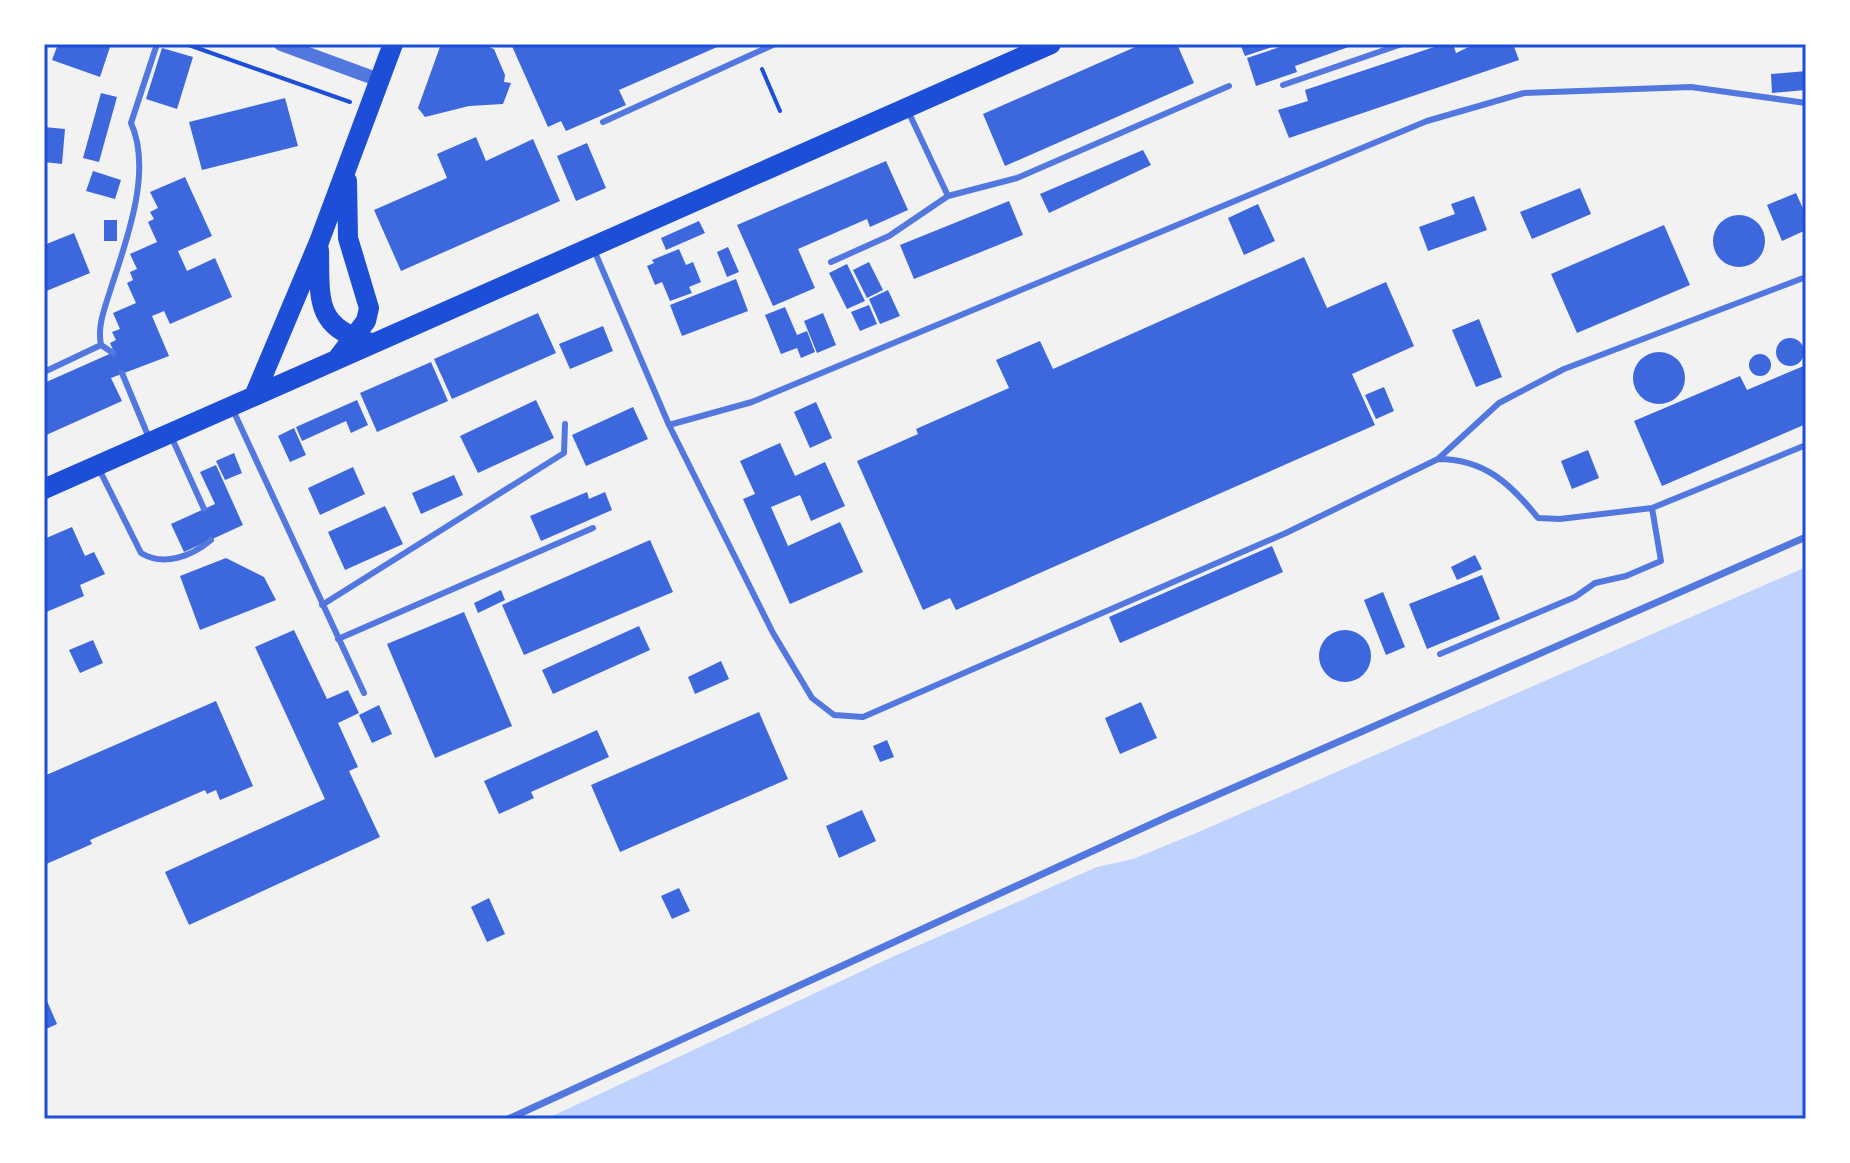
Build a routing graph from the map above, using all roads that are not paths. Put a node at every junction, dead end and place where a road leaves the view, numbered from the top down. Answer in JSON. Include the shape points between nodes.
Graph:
{"nodes":[{"id":1,"x":157,"y":44,"type":"edge"},
{"id":2,"x":281,"y":44,"type":"edge"},
{"id":3,"x":393,"y":44,"type":"edge"},
{"id":4,"x":775,"y":44,"type":"edge"},
{"id":5,"x":1051,"y":44,"type":"edge"},
{"id":6,"x":1402,"y":44,"type":"edge"},
{"id":7,"x":379,"y":80,"type":"junction"},
{"id":8,"x":1283,"y":85,"type":"dead end"},
{"id":9,"x":1229,"y":86,"type":"dead end"},
{"id":10,"x":1806,"y":103,"type":"edge"},
{"id":11,"x":906,"y":108,"type":"junction"},
{"id":12,"x":603,"y":122,"type":"dead end"},
{"id":13,"x":347,"y":162,"type":"junction"},
{"id":14,"x":948,"y":196,"type":"junction"},
{"id":15,"x":319,"y":242,"type":"junction"},
{"id":16,"x":593,"y":247,"type":"junction"},
{"id":17,"x":831,"y":262,"type":"dead end"},
{"id":18,"x":1806,"y":277,"type":"edge"},
{"id":19,"x":353,"y":337,"type":"junction"},
{"id":20,"x":375,"y":343,"type":"junction"},
{"id":21,"x":101,"y":345,"type":"junction"},
{"id":22,"x":113,"y":353,"type":"dead end"},
{"id":23,"x":337,"y":359,"type":"junction"},
{"id":24,"x":44,"y":372,"type":"edge"},
{"id":25,"x":122,"y":373,"type":"dead end"},
{"id":26,"x":255,"y":394,"type":"junction"},
{"id":27,"x":230,"y":405,"type":"junction"},
{"id":28,"x":565,"y":424,"type":"dead end"},
{"id":29,"x":669,"y":425,"type":"junction"},
{"id":30,"x":160,"y":437,"type":"junction"},
{"id":31,"x":1806,"y":445,"type":"edge"},
{"id":32,"x":1438,"y":459,"type":"junction"},
{"id":33,"x":97,"y":466,"type":"junction"},
{"id":34,"x":44,"y":489,"type":"edge"},
{"id":35,"x":1652,"y":508,"type":"junction"},
{"id":36,"x":204,"y":509,"type":"dead end"},
{"id":37,"x":593,"y":528,"type":"dead end"},
{"id":38,"x":1806,"y":537,"type":"edge"},
{"id":39,"x":211,"y":540,"type":"dead end"},
{"id":40,"x":322,"y":605,"type":"junction"},
{"id":41,"x":338,"y":639,"type":"junction"},
{"id":42,"x":1440,"y":654,"type":"dead end"},
{"id":43,"x":364,"y":693,"type":"dead end"},
{"id":44,"x":508,"y":1119,"type":"edge"}],
"edges":[{"from":1,"to":21,"type":"lane","via":[[131,123],[140,143],[137,208],[100,323]]},
{"from":2,"to":7,"type":"street"},
{"from":3,"to":7,"type":"main road"},
{"from":4,"to":12,"type":"lane"},
{"from":5,"to":11,"type":"main road"},
{"from":6,"to":8,"type":"lane"},
{"from":7,"to":13,"type":"main road"},
{"from":9,"to":14,"type":"lane","via":[[1017,178]]},
{"from":10,"to":29,"type":"lane","via":[[1691,87],[1524,93],[1427,121],[752,402]]},
{"from":11,"to":14,"type":"lane"},
{"from":11,"to":16,"type":"main road"},
{"from":13,"to":15,"type":"main road"},
{"from":13,"to":19,"type":"main road","via":[[348,238],[369,308]]},
{"from":14,"to":17,"type":"lane","via":[[889,236]]},
{"from":15,"to":19,"type":"main road","via":[[324,313],[340,332]]},
{"from":15,"to":26,"type":"main road"},
{"from":16,"to":20,"type":"main road"},
{"from":16,"to":29,"type":"lane"},
{"from":18,"to":32,"type":"lane","via":[[1564,369],[1499,403]]},
{"from":19,"to":20,"type":"main road"},
{"from":19,"to":23,"type":"main road"},
{"from":20,"to":23,"type":"main road"},
{"from":21,"to":22,"type":"lane"},
{"from":21,"to":24,"type":"lane"},
{"from":23,"to":26,"type":"main road"},
{"from":25,"to":30,"type":"lane"},
{"from":26,"to":27,"type":"main road"},
{"from":27,"to":30,"type":"main road"},
{"from":27,"to":40,"type":"lane"},
{"from":28,"to":40,"type":"lane","via":[[564,453]]},
{"from":29,"to":32,"type":"lane","via":[[773,633],[812,698],[834,715],[863,717],[1286,533]]},
{"from":30,"to":33,"type":"main road"},
{"from":30,"to":36,"type":"lane"},
{"from":31,"to":35,"type":"lane"},
{"from":32,"to":35,"type":"lane","via":[[1463,459],[1494,475],[1538,518]]},
{"from":33,"to":34,"type":"main road"},
{"from":33,"to":39,"type":"lane","via":[[141,553],[150,559],[167,560]]},
{"from":35,"to":42,"type":"lane","via":[[1661,561],[1595,583],[1575,597]]},
{"from":37,"to":41,"type":"lane"},
{"from":38,"to":44,"type":"street","via":[[1169,816]]},
{"from":40,"to":41,"type":"lane"},
{"from":41,"to":43,"type":"lane"}]}
